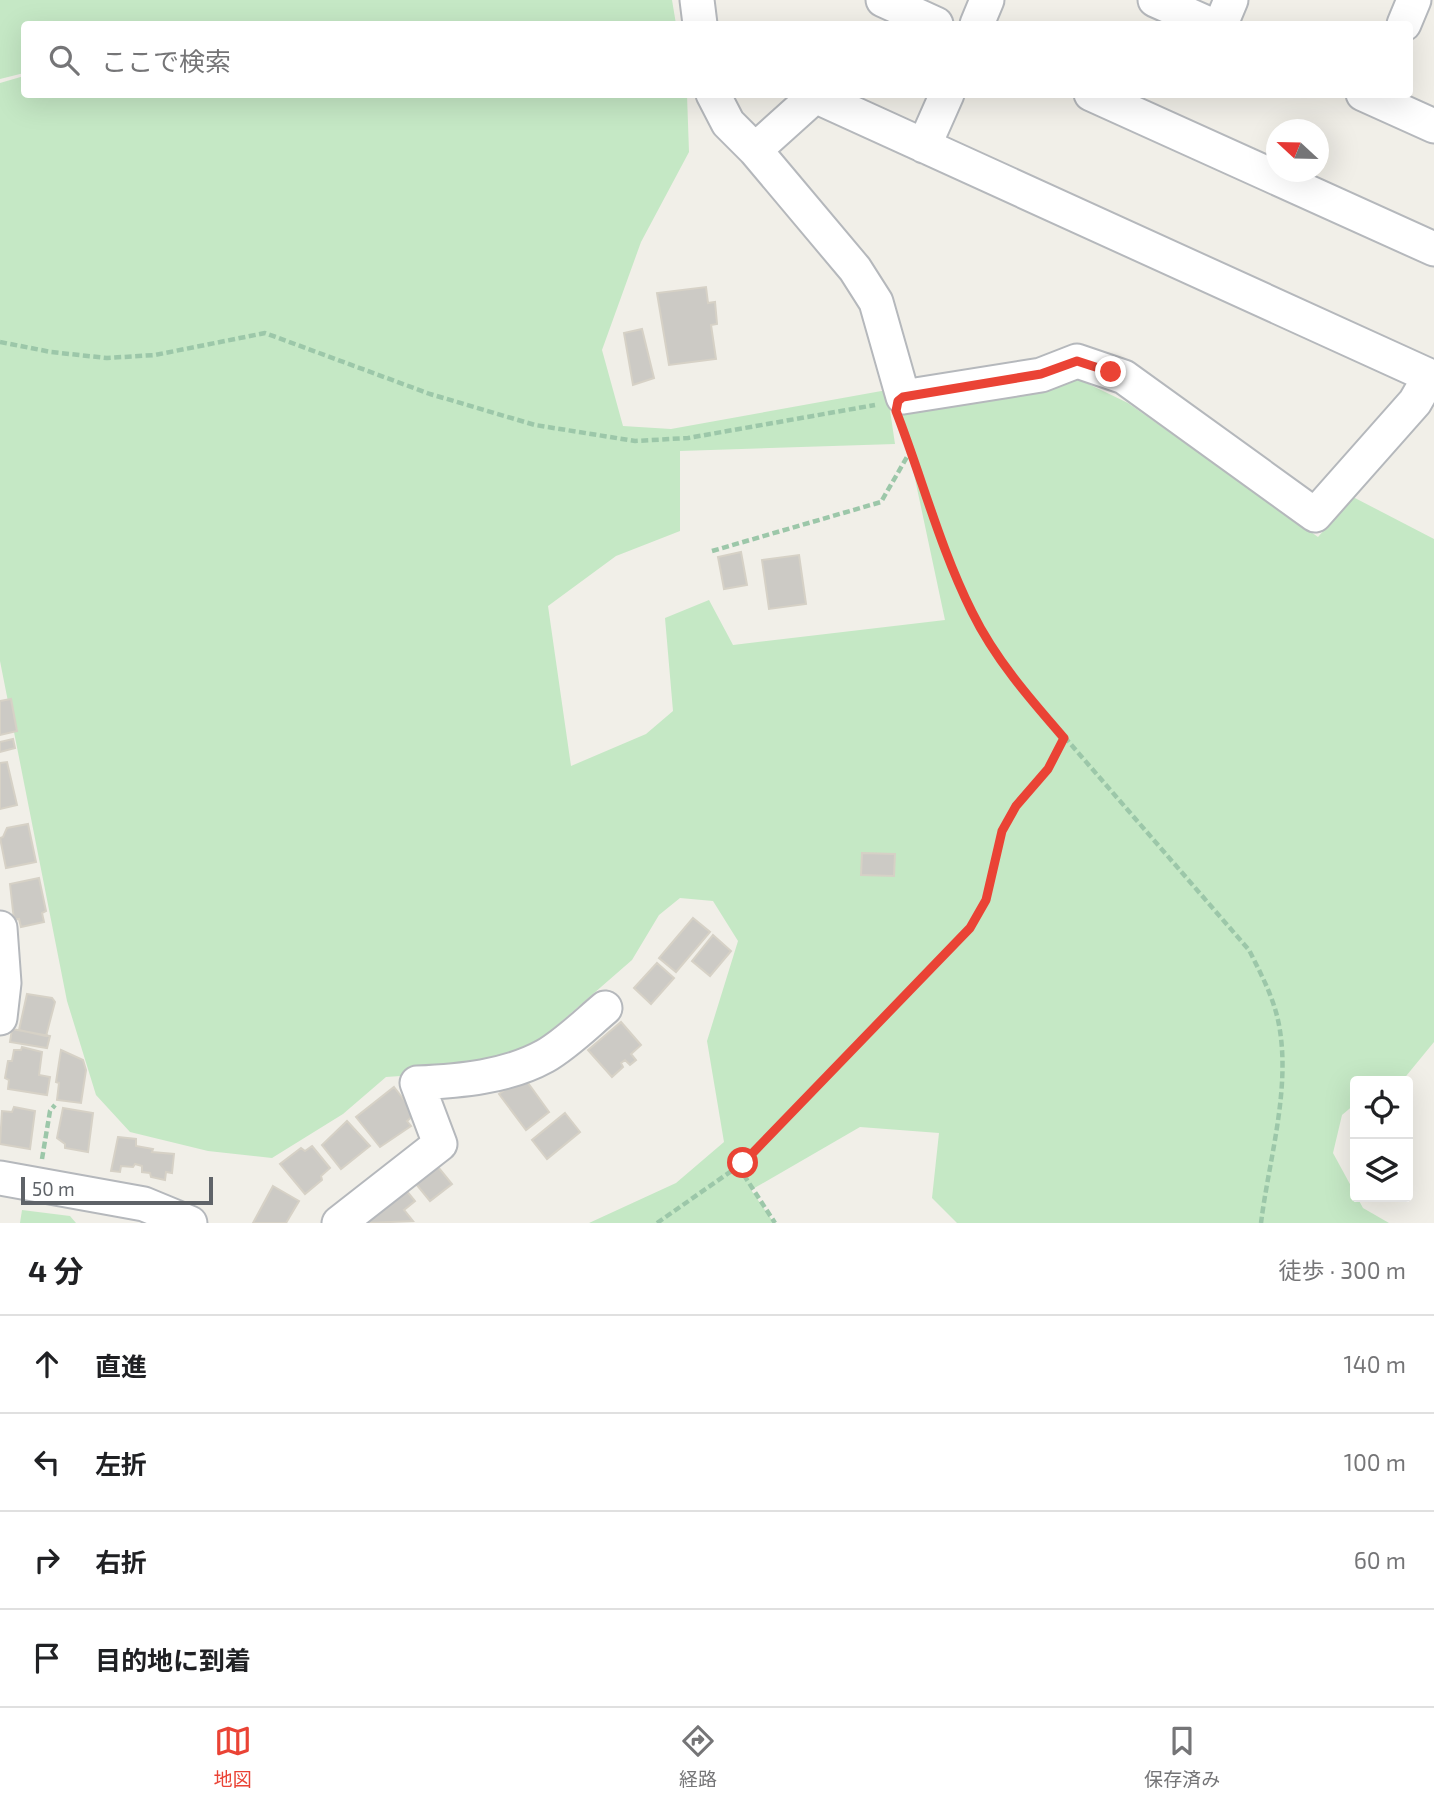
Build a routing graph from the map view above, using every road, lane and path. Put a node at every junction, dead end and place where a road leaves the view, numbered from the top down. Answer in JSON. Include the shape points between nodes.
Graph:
{"nodes":[{"id":1,"x":697,"y":0,"type":"edge"},
{"id":2,"x":883,"y":0,"type":"edge"},
{"id":3,"x":988,"y":0,"type":"edge"},
{"id":4,"x":1155,"y":0,"type":"edge"},
{"id":5,"x":1231,"y":0,"type":"edge"},
{"id":6,"x":1414,"y":0,"type":"edge"},
{"id":7,"x":700,"y":21,"type":"edge"},
{"id":8,"x":929,"y":21,"type":"edge"},
{"id":9,"x":978,"y":21,"type":"edge"},
{"id":10,"x":1202,"y":21,"type":"edge"},
{"id":11,"x":1223,"y":21,"type":"edge"},
{"id":12,"x":1405,"y":21,"type":"edge"},
{"id":13,"x":715,"y":98,"type":"edge"},
{"id":14,"x":813,"y":98,"type":"edge"},
{"id":15,"x":819,"y":98,"type":"edge"},
{"id":16,"x":945,"y":98,"type":"edge"},
{"id":17,"x":1100,"y":98,"type":"edge"},
{"id":18,"x":1375,"y":98,"type":"edge"},
{"id":19,"x":1434,"y":126,"type":"edge"},
{"id":20,"x":924,"y":146,"type":"junction"},
{"id":21,"x":755,"y":150,"type":"junction"},
{"id":22,"x":1434,"y":249,"type":"edge"},
{"id":23,"x":0,"y":342,"type":"edge"},
{"id":24,"x":1432,"y":377,"type":"edge"},
{"id":25,"x":900,"y":399,"type":"junction"},
{"id":26,"x":911,"y":450,"type":"junction"},
{"id":27,"x":712,"y":551,"type":"dead end"},
{"id":28,"x":1064,"y":738,"type":"junction"},
{"id":29,"x":0,"y":928,"type":"edge"},
{"id":30,"x":605,"y":1008,"type":"dead end"},
{"id":31,"x":0,"y":1018,"type":"edge"},
{"id":32,"x":55,"y":1105,"type":"dead end"},
{"id":33,"x":738,"y":1166,"type":"junction"},
{"id":34,"x":41,"y":1167,"type":"dead end"},
{"id":35,"x":0,"y":1178,"type":"edge"},
{"id":36,"x":98,"y":1208,"type":"edge"},
{"id":37,"x":190,"y":1223,"type":"edge"},
{"id":38,"x":339,"y":1223,"type":"edge"},
{"id":39,"x":657,"y":1223,"type":"edge"},
{"id":40,"x":775,"y":1223,"type":"edge"},
{"id":41,"x":1261,"y":1223,"type":"edge"}],
"edges":[{"from":1,"to":7,"type":"street"},
{"from":2,"to":8,"type":"street"},
{"from":3,"to":9,"type":"street"},
{"from":4,"to":10,"type":"street"},
{"from":5,"to":11,"type":"street"},
{"from":6,"to":12,"type":"street"},
{"from":13,"to":21,"type":"street","via":[[728,122]]},
{"from":14,"to":21,"type":"street"},
{"from":15,"to":20,"type":"street"},
{"from":16,"to":20,"type":"street"},
{"from":17,"to":22,"type":"street"},
{"from":18,"to":19,"type":"street"},
{"from":20,"to":24,"type":"street"},
{"from":21,"to":25,"type":"street","via":[[855,269],[876,302]]},
{"from":23,"to":25,"type":"path","via":[[107,358],[155,355],[265,333],[430,394],[535,425],[635,441],[688,438]]},
{"from":24,"to":25,"type":"street","via":[[1315,515],[1124,377],[1077,361],[1041,374]]},
{"from":25,"to":26,"type":"path","via":[[896,411]]},
{"from":26,"to":27,"type":"path","via":[[881,502]]},
{"from":26,"to":28,"type":"path","via":[[937,531],[972,614],[1016,681]]},
{"from":28,"to":33,"type":"path","via":[[1048,769],[1016,806],[1002,831],[986,900],[970,928]]},
{"from":28,"to":41,"type":"path","via":[[1249,950],[1267,985],[1279,1023],[1282,1057]]},
{"from":29,"to":31,"type":"street","via":[[4,983]]},
{"from":30,"to":38,"type":"street","via":[[546,1055],[526,1065],[488,1076],[417,1083],[440,1144]]},
{"from":32,"to":34,"type":"path","via":[[50,1111]]},
{"from":33,"to":39,"type":"path"},
{"from":33,"to":40,"type":"path"},
{"from":35,"to":36,"type":"street"},
{"from":36,"to":37,"type":"street","via":[[144,1204]]}]}
